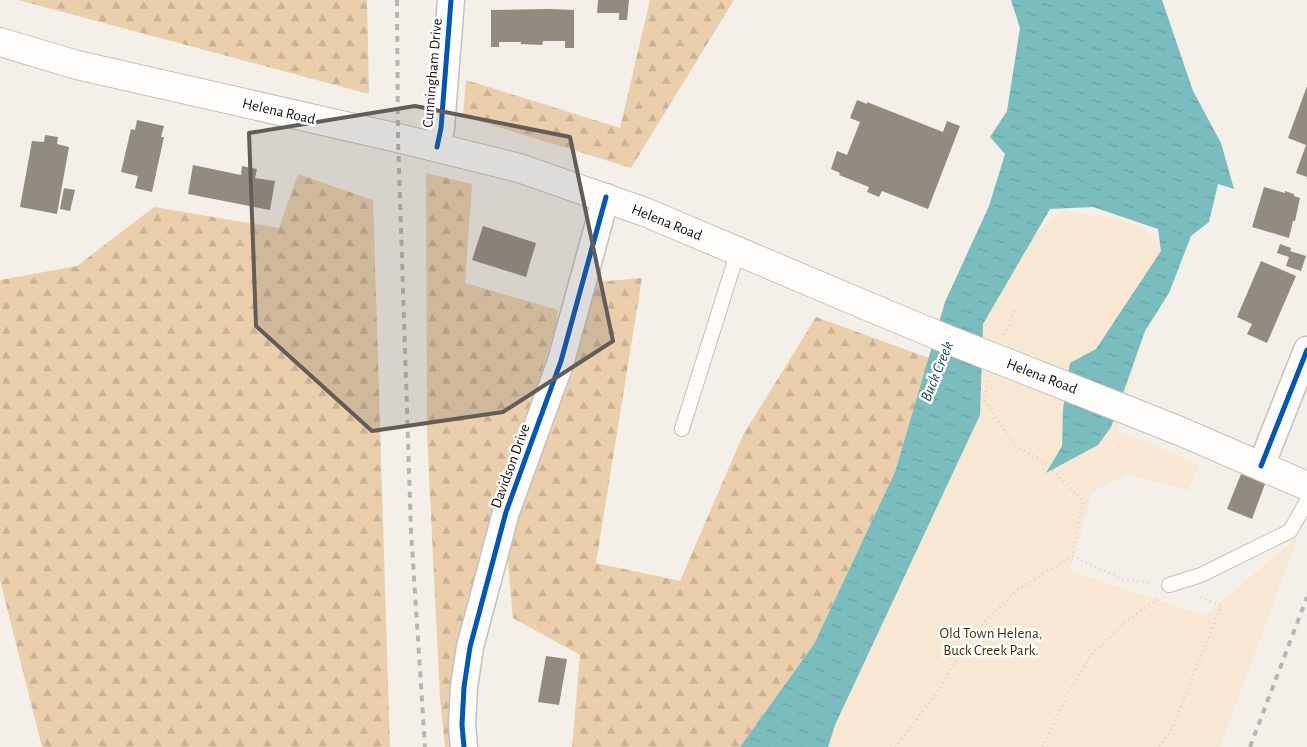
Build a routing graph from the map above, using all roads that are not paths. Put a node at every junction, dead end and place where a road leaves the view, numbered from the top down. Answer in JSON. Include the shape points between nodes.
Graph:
{"nodes":[{"id":1,"x":451,"y":0,"type":"edge"},
{"id":2,"x":0,"y":42,"type":"edge"},
{"id":3,"x":437,"y":147,"type":"junction"},
{"id":4,"x":606,"y":197,"type":"junction"},
{"id":5,"x":738,"y":251,"type":"junction"},
{"id":6,"x":1307,"y":350,"type":"edge"},
{"id":7,"x":682,"y":429,"type":"dead end"},
{"id":8,"x":1261,"y":466,"type":"junction"},
{"id":9,"x":1307,"y":486,"type":"edge"},
{"id":10,"x":1307,"y":502,"type":"edge"},
{"id":11,"x":1170,"y":585,"type":"road end"},
{"id":12,"x":464,"y":747,"type":"edge"}],
"edges":[{"from":1,"to":3,"type":"street","name":"Cunningham Drive"},
{"from":2,"to":3,"type":"main road","name":"Helena Road","via":[[77,65]]},
{"from":3,"to":4,"type":"main road","name":"Helena Road","via":[[519,168]]},
{"from":4,"to":5,"type":"main road","name":"Helena Road"},
{"from":4,"to":12,"type":"street","name":"Davidson Drive","via":[[561,361],[506,512],[470,647],[464,686]]},
{"from":5,"to":7,"type":"lane"},
{"from":5,"to":8,"type":"main road","name":"Helena Road","bridge":true},
{"from":6,"to":8,"type":"street"},
{"from":8,"to":9,"type":"main road","name":"Helena Road"},
{"from":10,"to":11,"type":"lane","via":[[1290,531],[1201,575]]}]}
